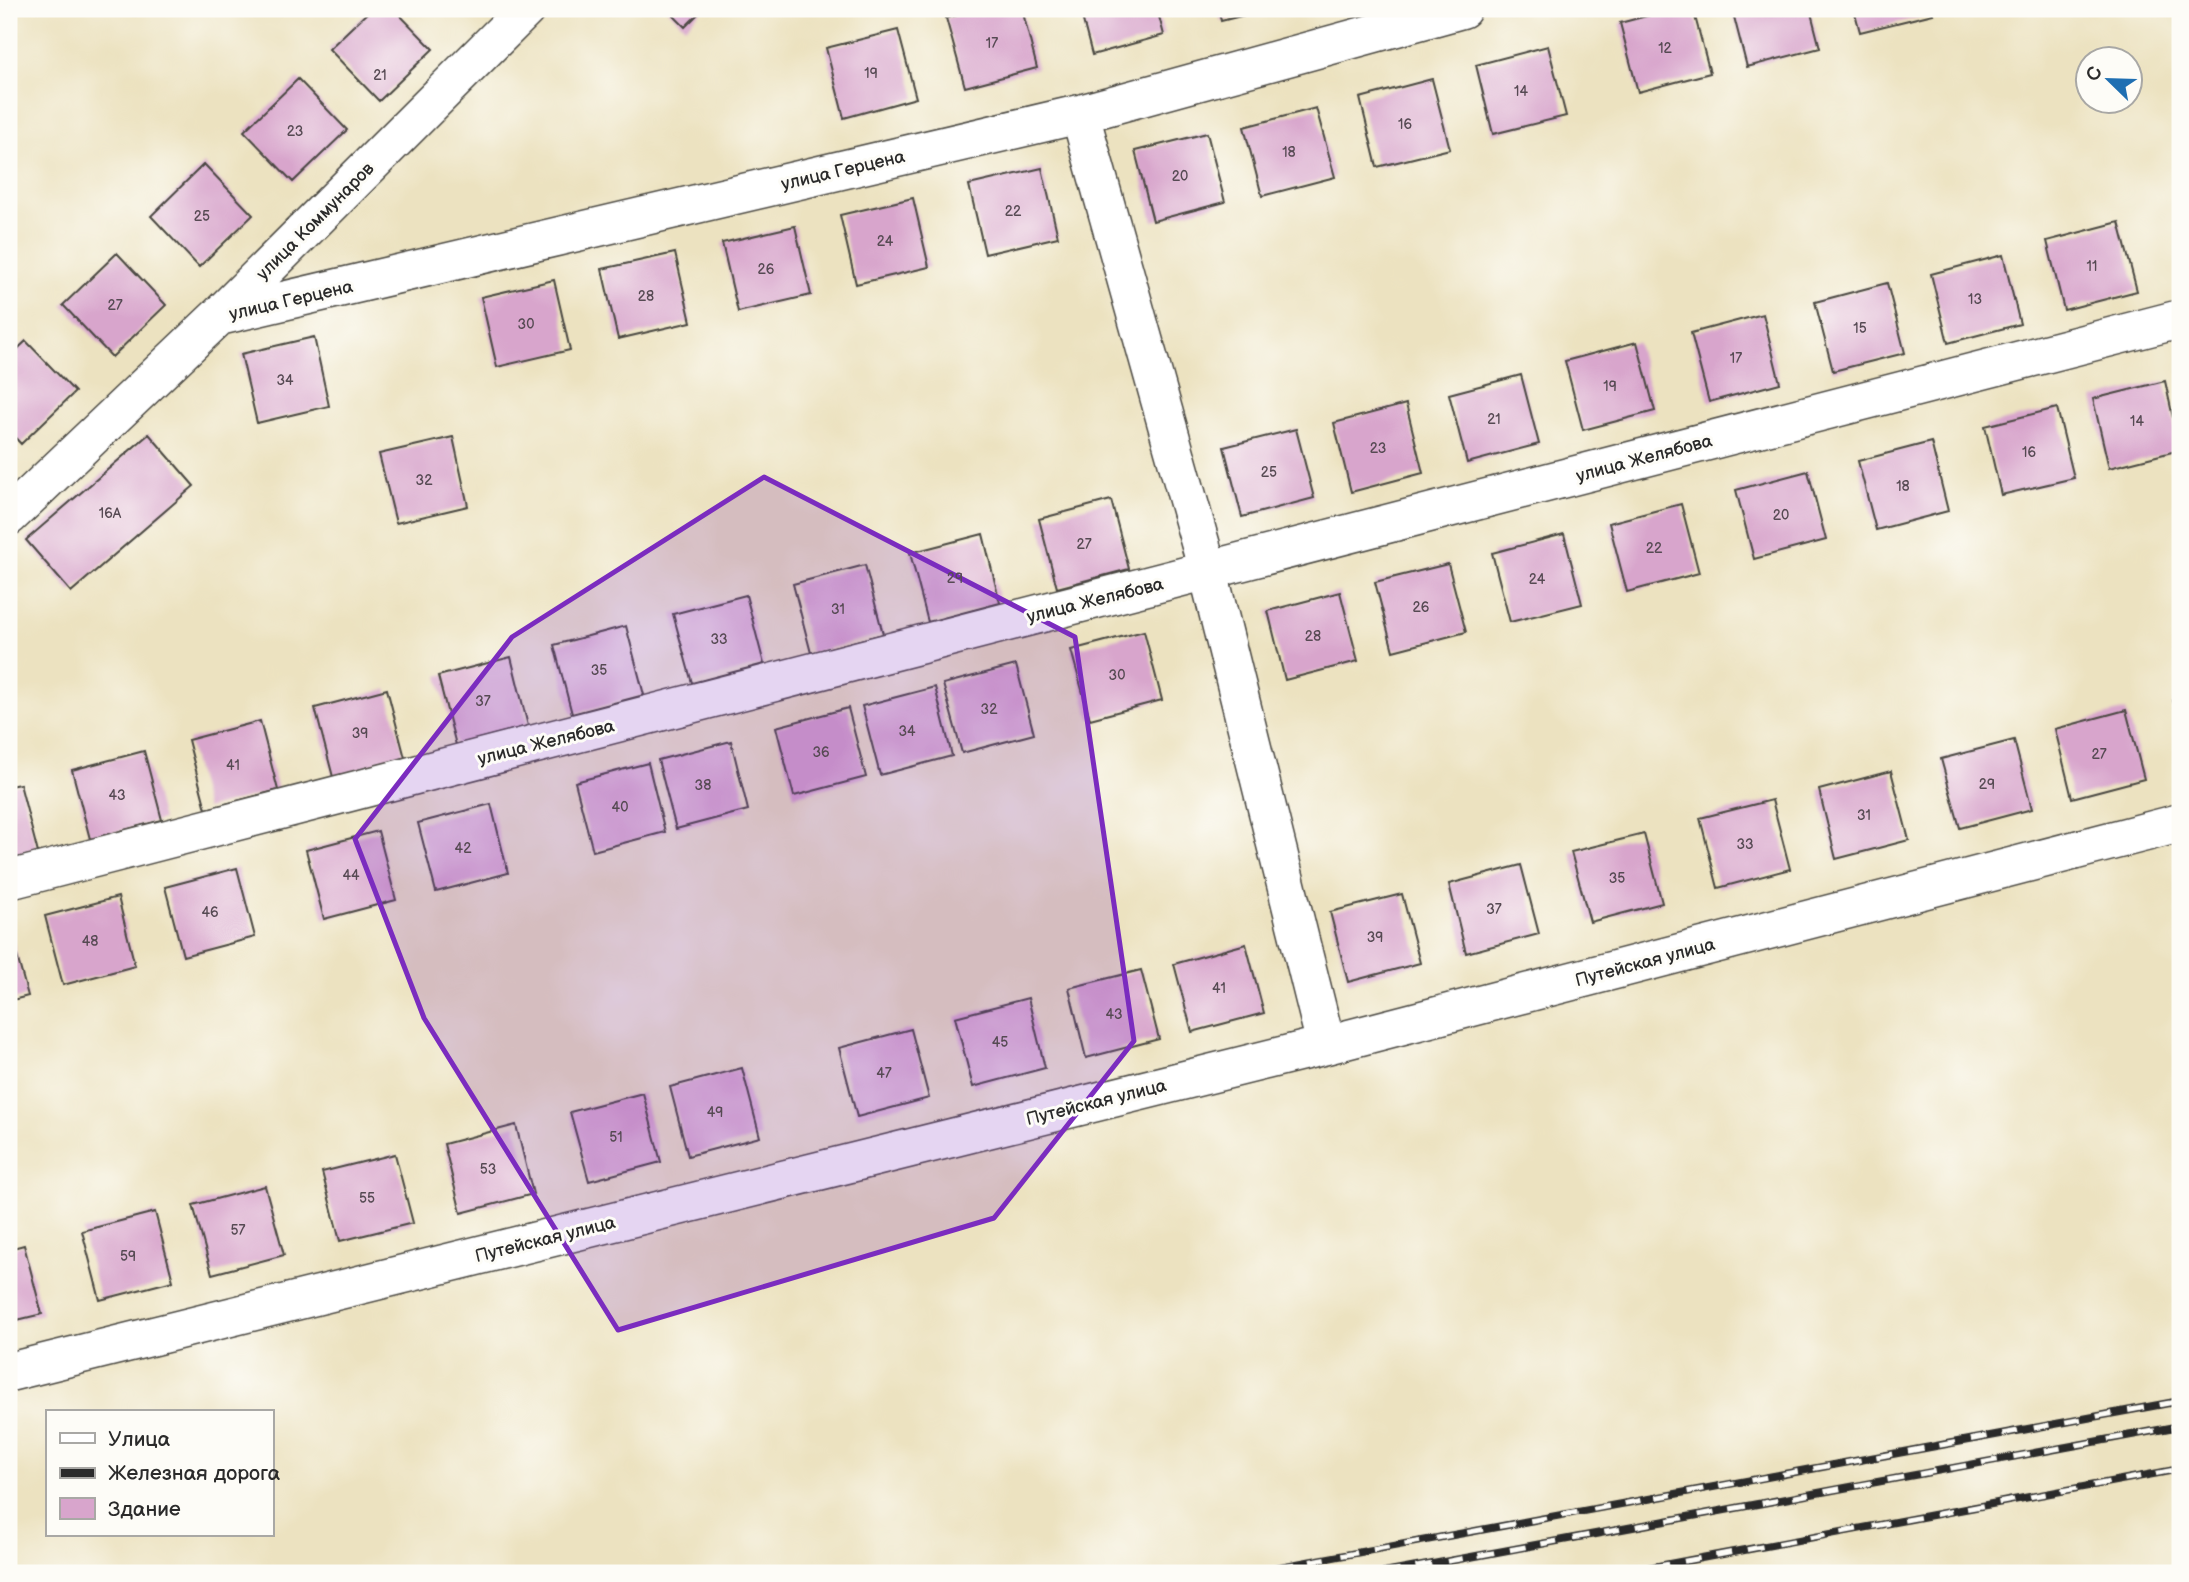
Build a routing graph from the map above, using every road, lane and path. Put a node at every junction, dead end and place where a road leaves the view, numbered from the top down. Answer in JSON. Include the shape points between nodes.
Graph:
{"nodes":[{"id":1,"x":526,"y":9,"type":"edge"},
{"id":2,"x":1462,"y":9,"type":"edge"},
{"id":3,"x":1080,"y":114,"type":"junction"},
{"id":4,"x":219,"y":316,"type":"junction"},
{"id":5,"x":2180,"y":319,"type":"edge"},
{"id":6,"x":9,"y":516,"type":"edge"},
{"id":7,"x":1208,"y":571,"type":"junction"},
{"id":8,"x":2180,"y":823,"type":"edge"},
{"id":9,"x":9,"y":880,"type":"edge"},
{"id":10,"x":1325,"y":1045,"type":"junction"},
{"id":11,"x":9,"y":1373,"type":"edge"},
{"id":12,"x":2180,"y":1572,"type":"edge"},
{"id":13,"x":2172,"y":1573,"type":"edge"}],
"edges":[{"from":1,"to":4,"type":"street","name":"улица Коммунаров"},
{"from":2,"to":3,"type":"street","name":"улица Герцена"},
{"from":3,"to":4,"type":"street","name":"улица Герцена"},
{"from":3,"to":7,"type":"street"},
{"from":4,"to":6,"type":"street","name":"улица Коммунаров"},
{"from":5,"to":7,"type":"street","name":"улица Желябова"},
{"from":7,"to":9,"type":"street","name":"улица Желябова"},
{"from":7,"to":10,"type":"street"},
{"from":8,"to":10,"type":"street","name":"Путейская улица"},
{"from":10,"to":11,"type":"street","name":"Путейская улица"},
{"from":12,"to":13,"type":"path"}]}
